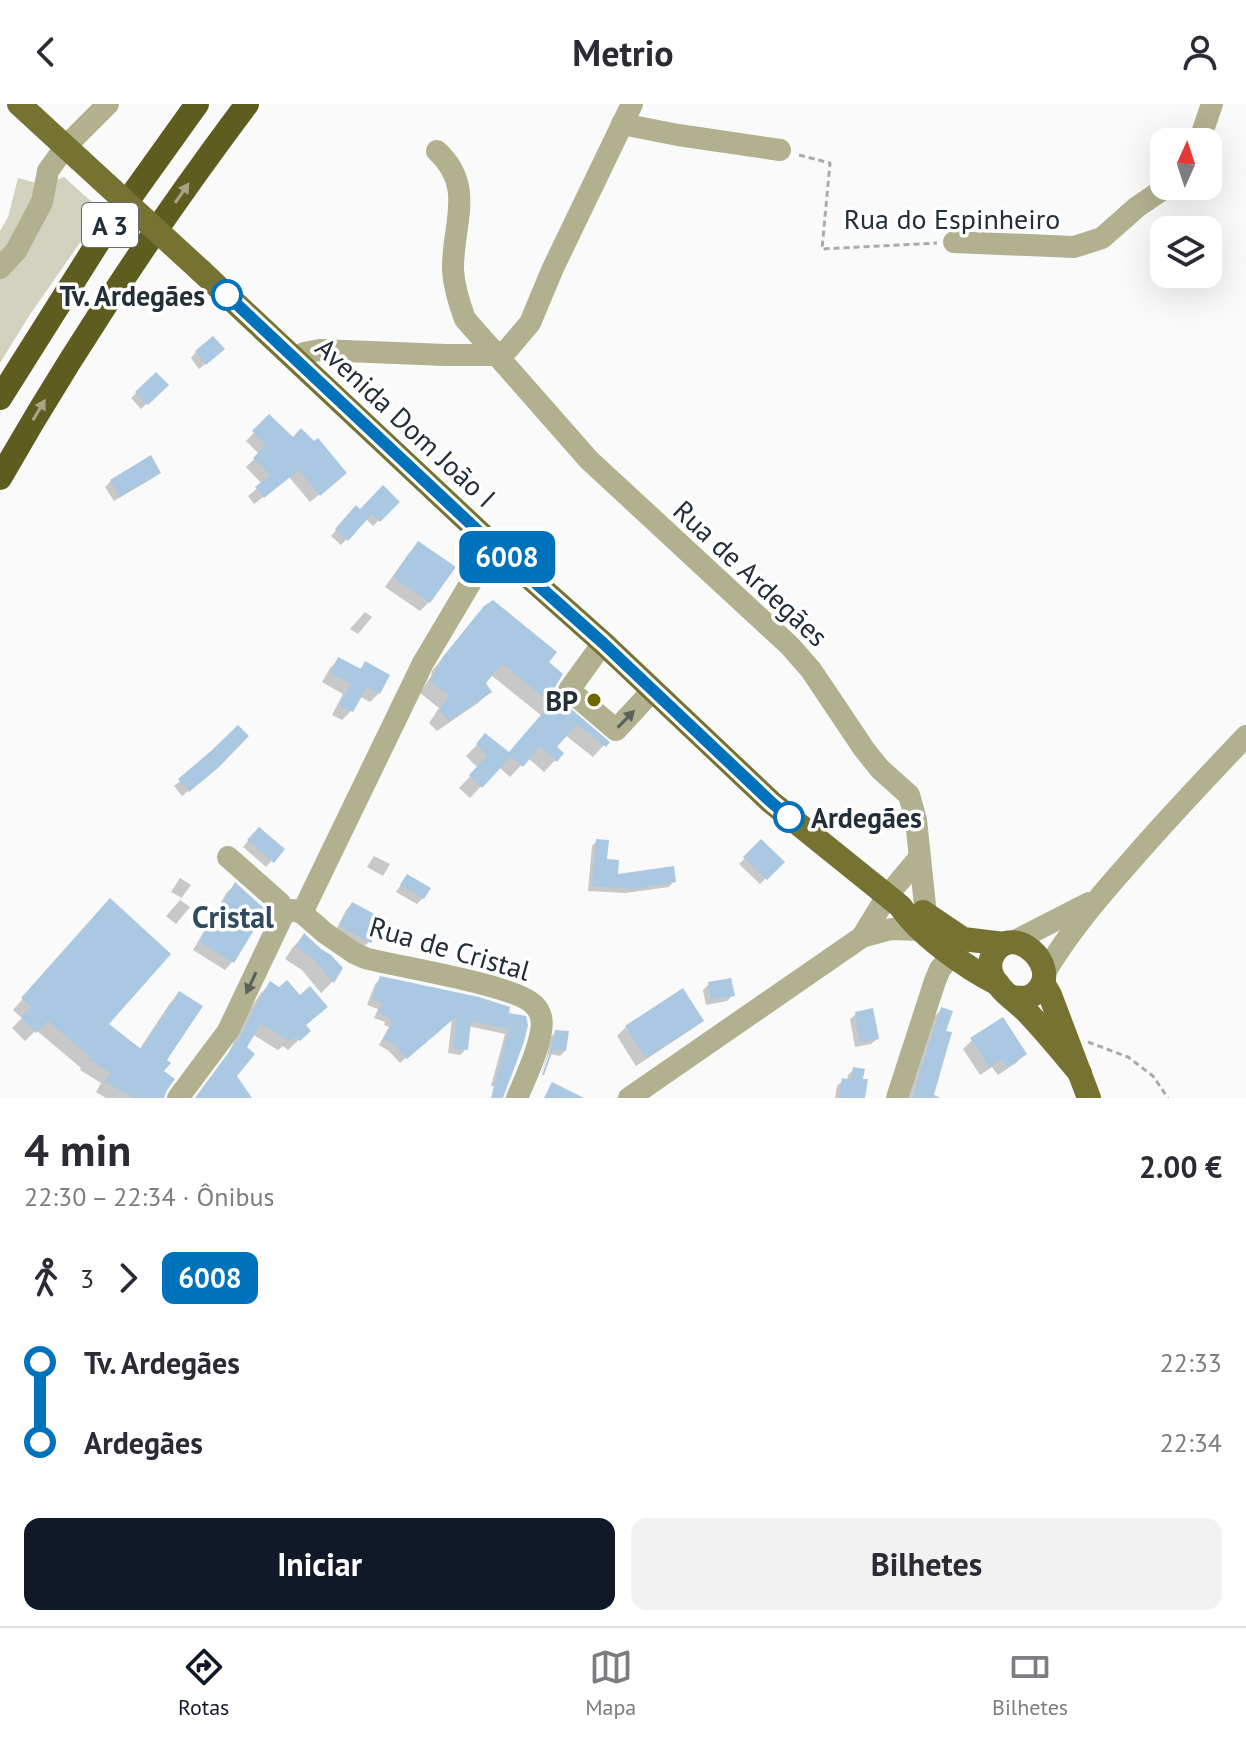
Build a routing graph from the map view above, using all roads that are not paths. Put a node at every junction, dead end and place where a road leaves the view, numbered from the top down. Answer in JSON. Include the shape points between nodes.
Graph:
{"nodes":[{"id":1,"x":19,"y":104,"type":"edge"},
{"id":2,"x":108,"y":104,"type":"edge"},
{"id":3,"x":197,"y":104,"type":"edge"},
{"id":4,"x":247,"y":104,"type":"edge"},
{"id":5,"x":1212,"y":104,"type":"edge"},
{"id":6,"x":627,"y":114,"type":"edge"},
{"id":7,"x":1204,"y":128,"type":"edge"},
{"id":8,"x":780,"y":150,"type":"road end"},
{"id":9,"x":437,"y":151,"type":"dead end"},
{"id":10,"x":72,"y":154,"type":"junction"},
{"id":11,"x":1150,"y":198,"type":"edge"},
{"id":12,"x":954,"y":242,"type":"road end"},
{"id":13,"x":0,"y":268,"type":"edge"},
{"id":14,"x":498,"y":355,"type":"junction"},
{"id":15,"x":296,"y":359,"type":"junction"},
{"id":16,"x":0,"y":398,"type":"edge"},
{"id":17,"x":0,"y":478,"type":"edge"},
{"id":18,"x":493,"y":545,"type":"junction"},
{"id":19,"x":603,"y":643,"type":"junction"},
{"id":20,"x":652,"y":691,"type":"junction"},
{"id":21,"x":1246,"y":736,"type":"edge"},
{"id":22,"x":228,"y":857,"type":"dead end"},
{"id":23,"x":919,"y":858,"type":"junction"},
{"id":24,"x":1097,"y":899,"type":"junction"},
{"id":25,"x":894,"y":901,"type":"junction"},
{"id":26,"x":293,"y":913,"type":"junction"},
{"id":27,"x":924,"y":922,"type":"junction"},
{"id":28,"x":862,"y":937,"type":"junction"},
{"id":29,"x":1008,"y":943,"type":"junction"},
{"id":30,"x":953,"y":954,"type":"junction"},
{"id":31,"x":1044,"y":979,"type":"junction"},
{"id":32,"x":1005,"y":991,"type":"junction"},
{"id":33,"x":1080,"y":1073,"type":"junction"},
{"id":34,"x":178,"y":1098,"type":"edge"},
{"id":35,"x":517,"y":1098,"type":"edge"},
{"id":36,"x":629,"y":1098,"type":"edge"},
{"id":37,"x":897,"y":1098,"type":"edge"},
{"id":38,"x":1089,"y":1098,"type":"edge"}],
"edges":[{"from":1,"to":10,"type":"main road","name":"Avenida Dom João I"},
{"from":2,"to":10,"type":"street"},
{"from":3,"to":16,"type":"highway","number":"A 3","via":[[99,241]]},
{"from":17,"to":4,"type":"highway","number":"A 3","one_way":true,"via":[[100,311]]},
{"from":5,"to":7,"type":"street"},
{"from":6,"to":8,"type":"street","via":[[678,135]]},
{"from":6,"to":14,"type":"street","via":[[530,323]]},
{"from":9,"to":14,"type":"street","name":"Rua de Ardegães","via":[[448,161],[460,191],[453,270],[457,299],[465,319]]},
{"from":10,"to":13,"type":"street","via":[[48,171],[42,202],[16,251]]},
{"from":10,"to":15,"type":"main road","name":"Avenida Dom João I","bridge":true},
{"from":11,"to":12,"type":"street","name":"Rua do Espinheiro","via":[[1102,238],[1074,247]]},
{"from":14,"to":15,"type":"street","via":[[320,350]]},
{"from":14,"to":23,"type":"street","name":"Rua de Ardegães","via":[[589,460],[811,670],[864,749],[909,795]]},
{"from":15,"to":18,"type":"main road","name":"Avenida Dom João I"},
{"from":18,"to":19,"type":"main road","name":"Avenida Dom João I"},
{"from":18,"to":26,"type":"street","via":[[423,663]]},
{"from":19,"to":20,"type":"main road","name":"Avenida Dom João I"},
{"from":19,"to":20,"type":"street","one_way":true,"via":[[569,690],[616,730]]},
{"from":20,"to":25,"type":"main road","name":"Avenida Dom João I","via":[[771,802]]},
{"from":21,"to":24,"type":"street"},
{"from":22,"to":26,"type":"street"},
{"from":23,"to":25,"type":"street"},
{"from":23,"to":27,"type":"street","name":"Rua de Ardegães"},
{"from":24,"to":29,"type":"street"},
{"from":24,"to":31,"type":"street","via":[[1062,943]]},
{"from":25,"to":27,"type":"main road","name":"Avenida Dom João I","via":[[916,908]]},
{"from":25,"to":28,"type":"street"},
{"from":26,"to":34,"type":"street","one_way":true,"via":[[228,1031]]},
{"from":26,"to":35,"type":"street","name":"Rua de Cristal","via":[[365,958],[470,981],[535,1004],[542,1032]]},
{"from":27,"to":28,"type":"street"},
{"from":27,"to":29,"type":"main road","name":"Avenida Dom João I","via":[[963,939]]},
{"from":27,"to":30,"type":"main road","name":"Avenida Dom João I"},
{"from":28,"to":36,"type":"street"},
{"from":29,"to":31,"type":"main road","via":[[1030,948]]},
{"from":29,"to":32,"type":"main road","via":[[996,949],[990,966]]},
{"from":30,"to":32,"type":"main road","name":"Avenida Dom João I"},
{"from":30,"to":37,"type":"street","via":[[935,981]]},
{"from":31,"to":32,"type":"main road","via":[[1031,997]]},
{"from":31,"to":33,"type":"main road"},
{"from":32,"to":33,"type":"main road","name":"Avenida Dom João I"},
{"from":33,"to":38,"type":"main road"}]}
